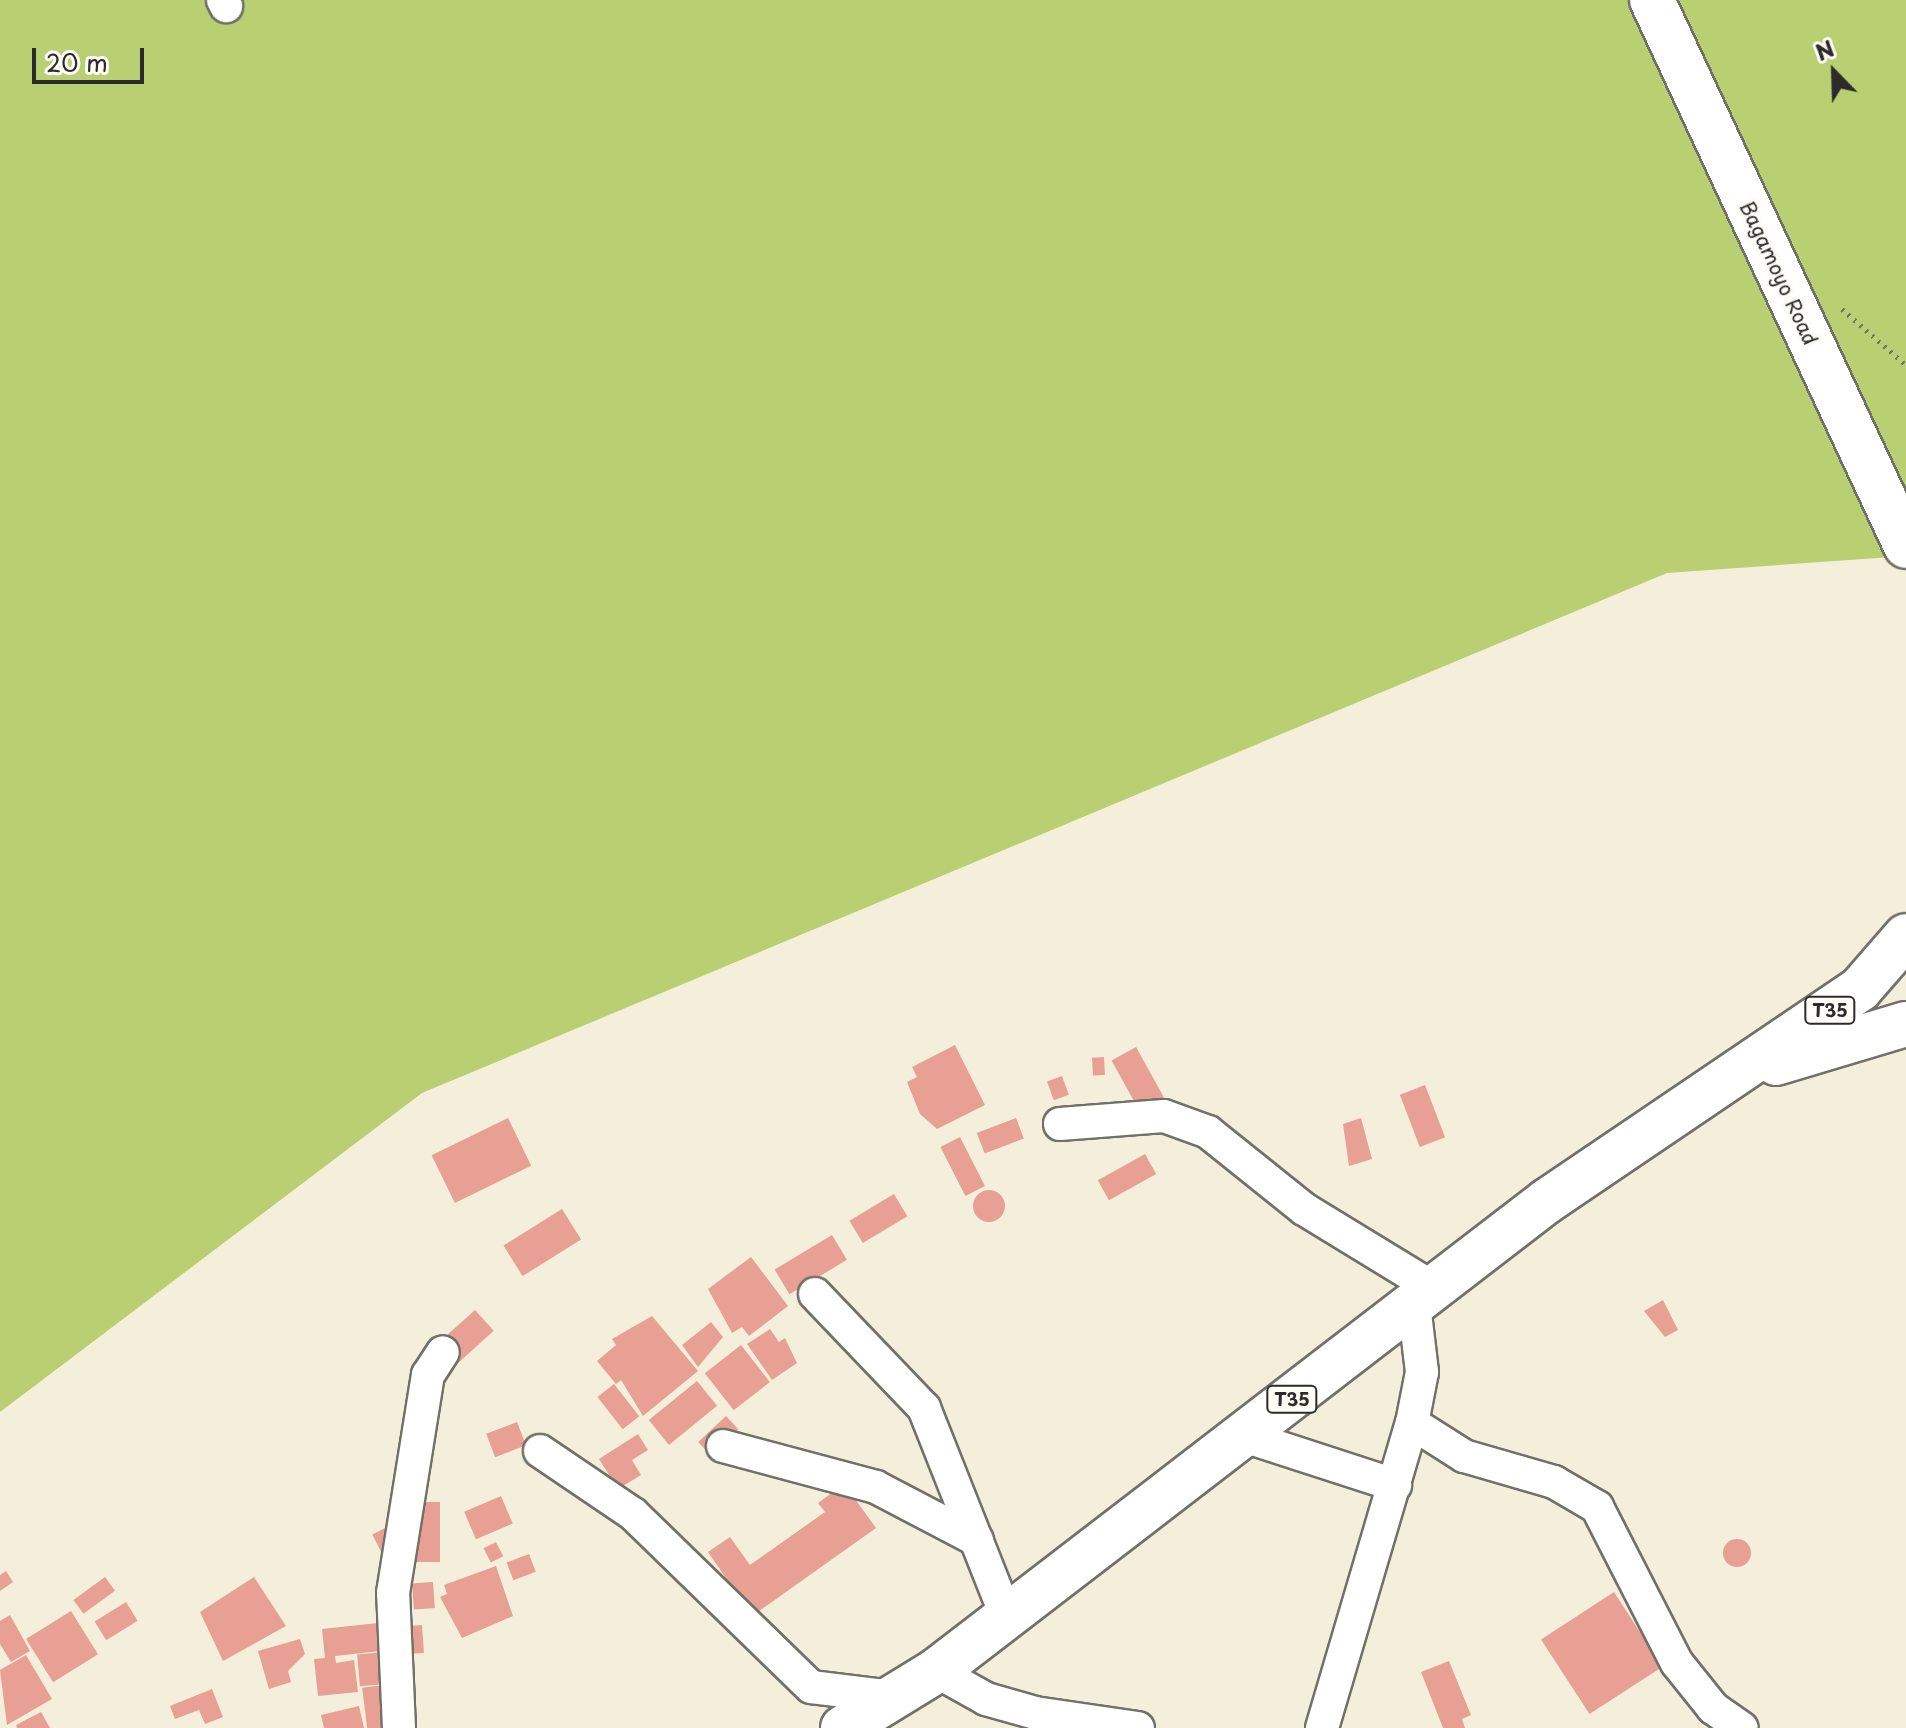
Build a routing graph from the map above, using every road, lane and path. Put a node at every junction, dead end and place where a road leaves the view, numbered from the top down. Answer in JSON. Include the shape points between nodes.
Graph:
{"nodes":[{"id":1,"x":1652,"y":0,"type":"edge"},
{"id":2,"x":1906,"y":546,"type":"edge"},
{"id":3,"x":1906,"y":936,"type":"edge"},
{"id":4,"x":1906,"y":1024,"type":"edge"},
{"id":5,"x":1743,"y":1073,"type":"junction"},
{"id":6,"x":1060,"y":1124,"type":"dead end"},
{"id":7,"x":815,"y":1294,"type":"dead end"},
{"id":8,"x":1425,"y":1297,"type":"junction"},
{"id":9,"x":443,"y":1352,"type":"dead end"},
{"id":10,"x":1412,"y":1423,"type":"junction"},
{"id":11,"x":1244,"y":1436,"type":"junction"},
{"id":12,"x":723,"y":1446,"type":"dead end"},
{"id":13,"x":540,"y":1451,"type":"dead end"},
{"id":14,"x":1395,"y":1485,"type":"junction"},
{"id":15,"x":977,"y":1540,"type":"junction"},
{"id":16,"x":1007,"y":1618,"type":"junction"},
{"id":17,"x":936,"y":1671,"type":"junction"},
{"id":18,"x":892,"y":1697,"type":"junction"},
{"id":19,"x":986,"y":1699,"type":"junction"},
{"id":20,"x":399,"y":1728,"type":"edge"},
{"id":21,"x":843,"y":1728,"type":"edge"},
{"id":22,"x":1003,"y":1728,"type":"edge"},
{"id":23,"x":1138,"y":1728,"type":"edge"},
{"id":24,"x":1322,"y":1728,"type":"edge"},
{"id":25,"x":1742,"y":1728,"type":"edge"}],
"edges":[{"from":1,"to":2,"type":"main road","name":"Bagamoyo Road"},
{"from":3,"to":5,"type":"main road","number":"T35","via":[[1860,989]]},
{"from":4,"to":5,"type":"main road","number":"T35"},
{"from":5,"to":8,"type":"main road","number":"T35","via":[[1547,1201]]},
{"from":6,"to":8,"type":"street","via":[[1164,1116],[1208,1132]]},
{"from":7,"to":15,"type":"street","via":[[924,1408]]},
{"from":8,"to":10,"type":"street","via":[[1422,1372]]},
{"from":8,"to":11,"type":"main road","number":"T35"},
{"from":9,"to":20,"type":"street","via":[[428,1375],[393,1593]]},
{"from":10,"to":14,"type":"street"},
{"from":10,"to":25,"type":"street","via":[[1464,1456],[1554,1482],[1597,1507],[1677,1663],[1713,1708]]},
{"from":11,"to":14,"type":"street"},
{"from":11,"to":16,"type":"main road","number":"T35"},
{"from":12,"to":15,"type":"street","via":[[876,1487]]},
{"from":13,"to":18,"type":"street","via":[[633,1514],[811,1687]]},
{"from":14,"to":24,"type":"street"},
{"from":15,"to":16,"type":"street"},
{"from":16,"to":17,"type":"main road","number":"T35"},
{"from":17,"to":18,"type":"main road","number":"T35"},
{"from":17,"to":19,"type":"street"},
{"from":18,"to":21,"type":"main road","number":"T35"},
{"from":19,"to":22,"type":"street"},
{"from":19,"to":23,"type":"street"}]}
